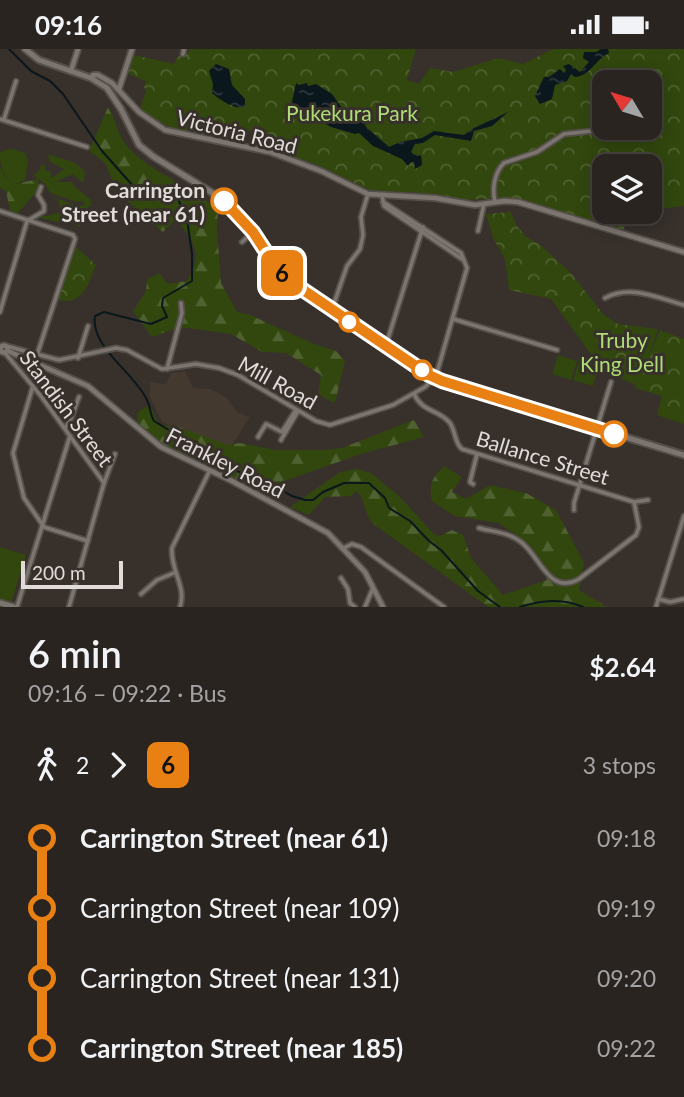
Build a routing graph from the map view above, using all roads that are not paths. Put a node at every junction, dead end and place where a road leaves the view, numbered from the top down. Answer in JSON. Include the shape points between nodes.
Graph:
{"nodes":[{"id":1,"x":25,"y":49,"type":"edge"},
{"id":2,"x":78,"y":49,"type":"edge"},
{"id":3,"x":132,"y":49,"type":"edge"},
{"id":4,"x":71,"y":71,"type":"junction"},
{"id":5,"x":91,"y":78,"type":"junction"},
{"id":6,"x":16,"y":81,"type":"dead end"},
{"id":7,"x":119,"y":89,"type":"junction"},
{"id":8,"x":2,"y":119,"type":"edge"},
{"id":9,"x":592,"y":131,"type":"edge"},
{"id":10,"x":87,"y":147,"type":"dead end"},
{"id":11,"x":41,"y":187,"type":"dead end"},
{"id":12,"x":369,"y":194,"type":"junction"},
{"id":13,"x":382,"y":195,"type":"junction"},
{"id":14,"x":495,"y":202,"type":"junction"},
{"id":15,"x":484,"y":204,"type":"junction"},
{"id":16,"x":0,"y":211,"type":"edge"},
{"id":17,"x":27,"y":221,"type":"junction"},
{"id":18,"x":422,"y":229,"type":"junction"},
{"id":19,"x":253,"y":232,"type":"junction"},
{"id":20,"x":478,"y":232,"type":"dead end"},
{"id":21,"x":242,"y":242,"type":"dead end"},
{"id":22,"x":684,"y":252,"type":"edge"},
{"id":23,"x":605,"y":298,"type":"dead end"},
{"id":24,"x":181,"y":303,"type":"dead end"},
{"id":25,"x":684,"y":305,"type":"edge"},
{"id":26,"x":331,"y":310,"type":"junction"},
{"id":27,"x":0,"y":312,"type":"edge"},
{"id":28,"x":453,"y":319,"type":"junction"},
{"id":29,"x":88,"y":326,"type":"dead end"},
{"id":30,"x":386,"y":346,"type":"junction"},
{"id":31,"x":4,"y":349,"type":"edge"},
{"id":32,"x":557,"y":350,"type":"dead end"},
{"id":33,"x":37,"y":355,"type":"junction"},
{"id":34,"x":78,"y":358,"type":"junction"},
{"id":35,"x":166,"y":369,"type":"junction"},
{"id":36,"x":435,"y":378,"type":"junction"},
{"id":37,"x":611,"y":382,"type":"dead end"},
{"id":38,"x":33,"y":386,"type":"junction"},
{"id":39,"x":414,"y":394,"type":"junction"},
{"id":40,"x":79,"y":397,"type":"dead end"},
{"id":41,"x":297,"y":411,"type":"junction"},
{"id":42,"x":65,"y":428,"type":"junction"},
{"id":43,"x":597,"y":428,"type":"junction"},
{"id":44,"x":70,"y":436,"type":"junction"},
{"id":45,"x":258,"y":437,"type":"dead end"},
{"id":46,"x":281,"y":440,"type":"dead end"},
{"id":47,"x":115,"y":454,"type":"dead end"},
{"id":48,"x":477,"y":454,"type":"junction"},
{"id":49,"x":684,"y":455,"type":"edge"},
{"id":50,"x":210,"y":470,"type":"junction"},
{"id":51,"x":104,"y":483,"type":"junction"},
{"id":52,"x":473,"y":484,"type":"dead end"},
{"id":53,"x":580,"y":485,"type":"junction"},
{"id":54,"x":648,"y":500,"type":"dead end"},
{"id":55,"x":634,"y":502,"type":"junction"},
{"id":56,"x":574,"y":510,"type":"dead end"},
{"id":57,"x":684,"y":516,"type":"edge"},
{"id":58,"x":42,"y":524,"type":"junction"},
{"id":59,"x":480,"y":529,"type":"dead end"},
{"id":60,"x":88,"y":541,"type":"junction"},
{"id":61,"x":344,"y":548,"type":"junction"},
{"id":62,"x":174,"y":573,"type":"junction"},
{"id":63,"x":341,"y":578,"type":"dead end"},
{"id":64,"x":373,"y":588,"type":"junction"},
{"id":65,"x":141,"y":594,"type":"dead end"},
{"id":66,"x":658,"y":599,"type":"junction"},
{"id":67,"x":684,"y":599,"type":"edge"},
{"id":68,"x":0,"y":603,"type":"edge"},
{"id":69,"x":15,"y":607,"type":"edge"},
{"id":70,"x":68,"y":607,"type":"edge"},
{"id":71,"x":180,"y":607,"type":"edge"},
{"id":72,"x":355,"y":607,"type":"edge"},
{"id":73,"x":365,"y":607,"type":"edge"},
{"id":74,"x":383,"y":607,"type":"edge"},
{"id":75,"x":444,"y":607,"type":"edge"},
{"id":76,"x":656,"y":607,"type":"edge"}],
"edges":[{"from":1,"to":4,"type":"main road","via":[[39,60]]},
{"from":2,"to":4,"type":"street"},
{"from":3,"to":7,"type":"street"},
{"from":4,"to":5,"type":"main road"},
{"from":5,"to":7,"type":"street","name":"Victoria Road","via":[[98,75]]},
{"from":5,"to":19,"type":"main road","via":[[112,94],[139,145],[215,193]]},
{"from":6,"to":8,"type":"street"},
{"from":7,"to":12,"type":"street","name":"Victoria Road","via":[[139,112],[171,133],[270,152]]},
{"from":8,"to":10,"type":"street"},
{"from":9,"to":14,"type":"street","via":[[564,134],[537,152],[500,166]]},
{"from":11,"to":17,"type":"street","via":[[38,195],[44,211]]},
{"from":12,"to":13,"type":"street","name":"Victoria Road"},
{"from":12,"to":26,"type":"street","via":[[361,217],[360,249],[347,266]]},
{"from":13,"to":15,"type":"street","name":"Victoria Road"},
{"from":13,"to":18,"type":"street","via":[[383,202]]},
{"from":14,"to":15,"type":"street","name":"Victoria Road"},
{"from":14,"to":22,"type":"street","name":"Victoria Road","via":[[528,205]]},
{"from":15,"to":20,"type":"street"},
{"from":16,"to":17,"type":"street"},
{"from":17,"to":27,"type":"street"},
{"from":17,"to":33,"type":"street","via":[[75,239]]},
{"from":18,"to":28,"type":"street","via":[[461,253],[464,260],[467,272]]},
{"from":18,"to":30,"type":"street"},
{"from":19,"to":21,"type":"street"},
{"from":19,"to":26,"type":"main road","via":[[290,281]]},
{"from":23,"to":25,"type":"street","via":[[640,292]]},
{"from":24,"to":35,"type":"street","via":[[183,311]]},
{"from":26,"to":30,"type":"main road"},
{"from":28,"to":32,"type":"street"},
{"from":28,"to":36,"type":"street"},
{"from":29,"to":34,"type":"street"},
{"from":30,"to":36,"type":"main road"},
{"from":31,"to":33,"type":"street"},
{"from":31,"to":38,"type":"street","name":"Standish Street"},
{"from":31,"to":50,"type":"street","name":"Frankley Road","via":[[88,386],[161,447]]},
{"from":33,"to":34,"type":"street","via":[[61,361]]},
{"from":34,"to":35,"type":"street","via":[[116,348]]},
{"from":35,"to":41,"type":"street","name":"Mill Road","via":[[196,364],[219,368]]},
{"from":36,"to":39,"type":"street","name":"Mill Road"},
{"from":36,"to":43,"type":"main road"},
{"from":37,"to":43,"type":"street"},
{"from":38,"to":42,"type":"street","name":"Standish Street"},
{"from":38,"to":58,"type":"street","via":[[13,453],[24,498]]},
{"from":39,"to":41,"type":"street","name":"Mill Road","via":[[335,424]]},
{"from":39,"to":48,"type":"street","name":"Ballance Street","via":[[421,406],[450,423],[459,447]]},
{"from":40,"to":42,"type":"street"},
{"from":41,"to":45,"type":"street","via":[[282,432],[266,424]]},
{"from":41,"to":46,"type":"street"},
{"from":42,"to":44,"type":"street","name":"Standish Street"},
{"from":43,"to":49,"type":"main road"},
{"from":43,"to":53,"type":"street"},
{"from":44,"to":51,"type":"street","name":"Standish Street"},
{"from":44,"to":58,"type":"street"},
{"from":47,"to":51,"type":"street"},
{"from":48,"to":52,"type":"street"},
{"from":48,"to":53,"type":"street","name":"Ballance Street"},
{"from":50,"to":61,"type":"street","name":"Frankley Road","via":[[328,533]]},
{"from":50,"to":62,"type":"street","via":[[174,543]]},
{"from":51,"to":60,"type":"street"},
{"from":53,"to":55,"type":"street","name":"Ballance Street"},
{"from":53,"to":56,"type":"street"},
{"from":54,"to":55,"type":"street","name":"Ballance Street"},
{"from":55,"to":59,"type":"street","via":[[636,535],[569,583],[549,576],[514,537]]},
{"from":57,"to":66,"type":"street"},
{"from":58,"to":60,"type":"street"},
{"from":58,"to":69,"type":"street"},
{"from":60,"to":70,"type":"street"},
{"from":61,"to":64,"type":"street","name":"Frankley Road"},
{"from":61,"to":75,"type":"street","via":[[352,544],[361,547]]},
{"from":62,"to":65,"type":"street"},
{"from":62,"to":71,"type":"street","via":[[182,592]]},
{"from":63,"to":72,"type":"street"},
{"from":64,"to":73,"type":"street"},
{"from":64,"to":74,"type":"street","name":"Frankley Road"},
{"from":66,"to":67,"type":"street"},
{"from":66,"to":76,"type":"street"},
{"from":68,"to":69,"type":"main road"}]}
